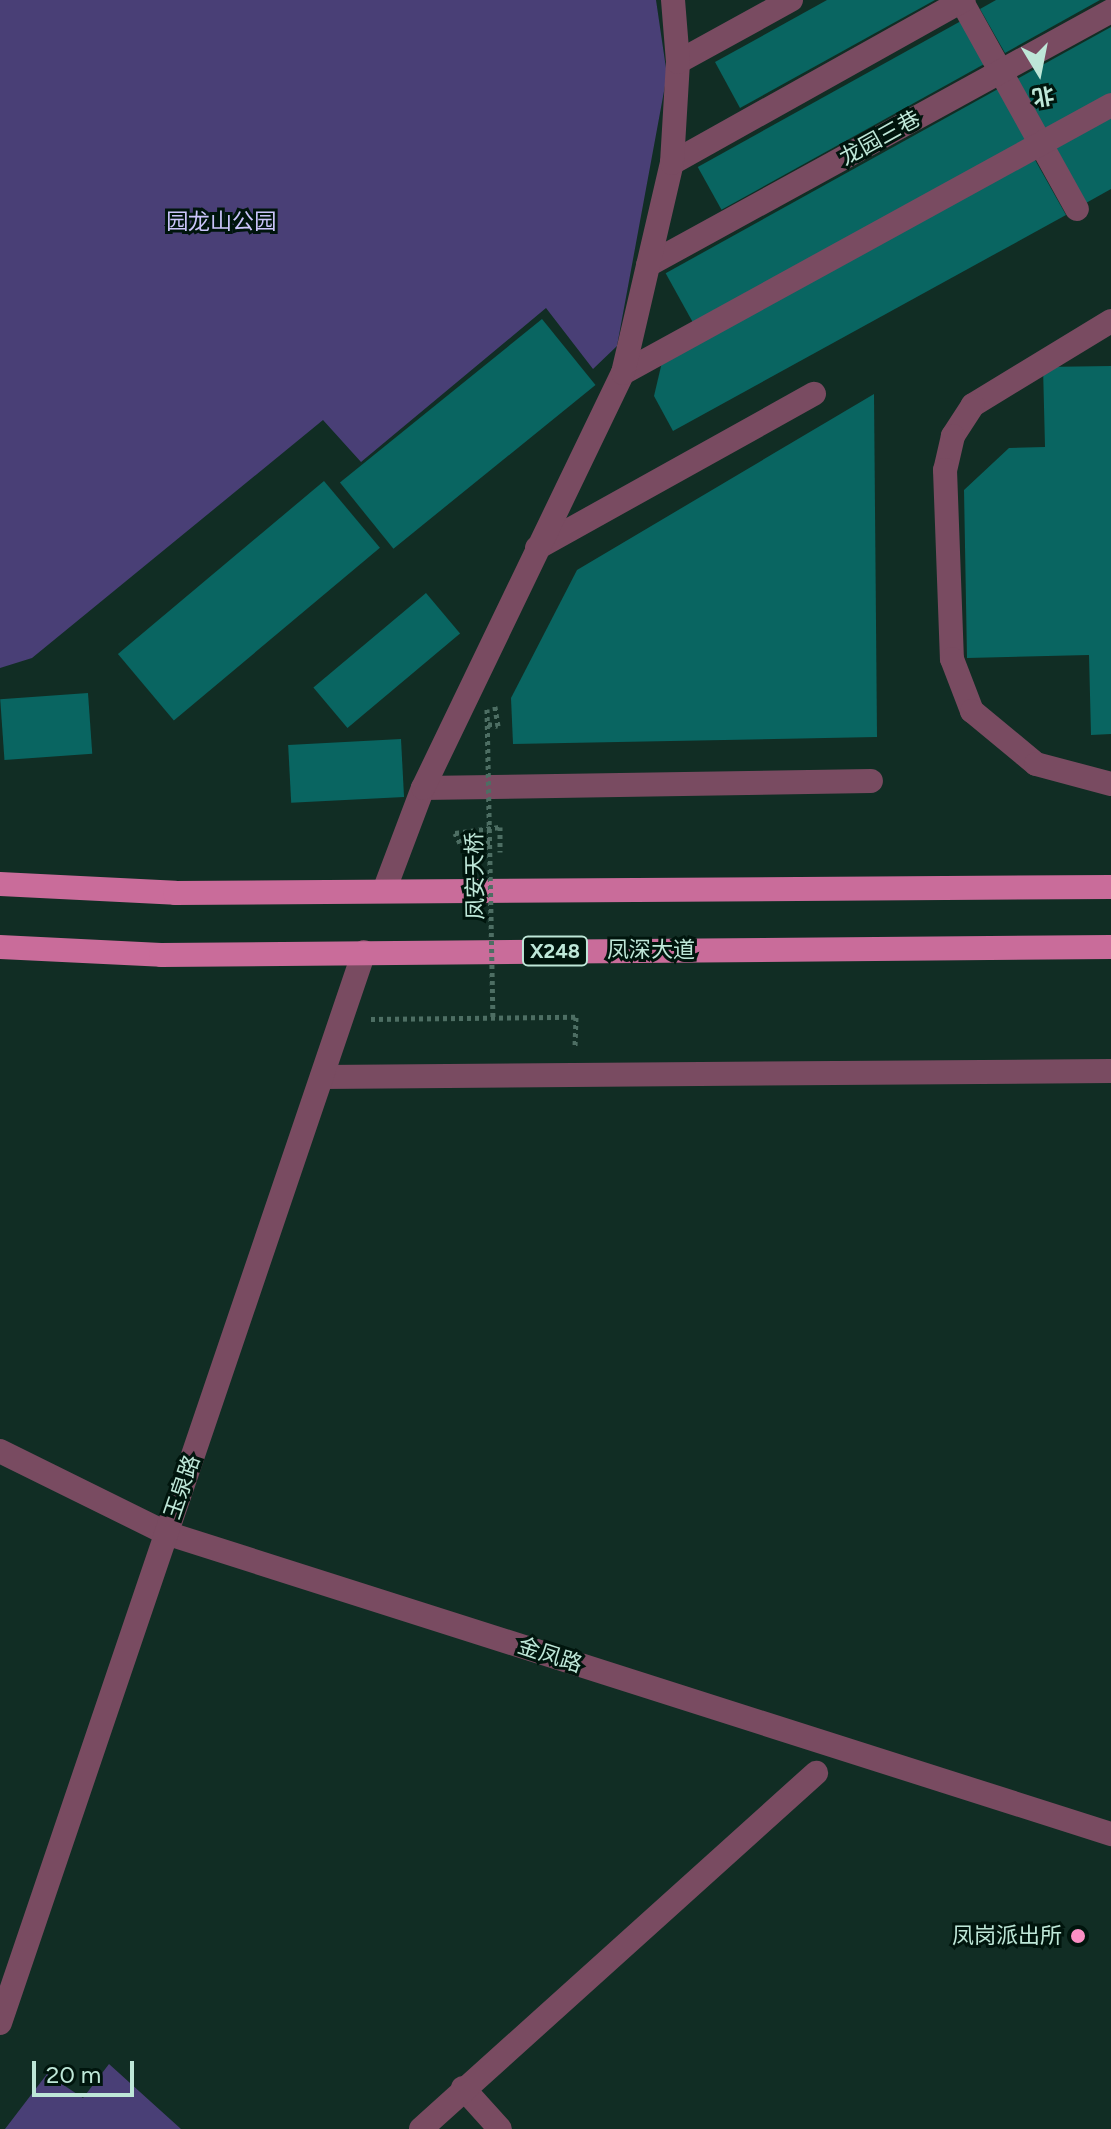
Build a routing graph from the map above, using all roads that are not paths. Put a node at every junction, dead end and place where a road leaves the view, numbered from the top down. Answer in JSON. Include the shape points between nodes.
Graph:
{"nodes":[{"id":1,"x":673,"y":0,"type":"edge"},
{"id":2,"x":791,"y":0,"type":"edge"},
{"id":3,"x":962,"y":0,"type":"edge"},
{"id":4,"x":1111,"y":11,"type":"edge"},
{"id":5,"x":678,"y":62,"type":"junction"},
{"id":6,"x":1001,"y":71,"type":"junction"},
{"id":7,"x":1111,"y":105,"type":"edge"},
{"id":8,"x":1041,"y":143,"type":"junction"},
{"id":9,"x":672,"y":163,"type":"junction"},
{"id":10,"x":1077,"y":209,"type":"dead end"},
{"id":11,"x":648,"y":265,"type":"junction"},
{"id":12,"x":1111,"y":321,"type":"edge"},
{"id":13,"x":623,"y":373,"type":"junction"},
{"id":14,"x":814,"y":394,"type":"dead end"},
{"id":15,"x":537,"y":548,"type":"junction"},
{"id":16,"x":871,"y":781,"type":"dead end"},
{"id":17,"x":1111,"y":784,"type":"edge"},
{"id":18,"x":423,"y":788,"type":"junction"},
{"id":19,"x":0,"y":884,"type":"edge"},
{"id":20,"x":1111,"y":887,"type":"edge"},
{"id":21,"x":384,"y":891,"type":"junction"},
{"id":22,"x":0,"y":947,"type":"edge"},
{"id":23,"x":1111,"y":947,"type":"edge"},
{"id":24,"x":364,"y":952,"type":"junction"},
{"id":25,"x":1111,"y":1071,"type":"edge"},
{"id":26,"x":322,"y":1077,"type":"junction"},
{"id":27,"x":0,"y":1451,"type":"edge"},
{"id":28,"x":166,"y":1533,"type":"junction"},
{"id":29,"x":816,"y":1773,"type":"dead end"},
{"id":30,"x":1111,"y":1834,"type":"edge"},
{"id":31,"x":0,"y":2023,"type":"edge"},
{"id":32,"x":463,"y":2088,"type":"junction"},
{"id":33,"x":421,"y":2129,"type":"edge"},
{"id":34,"x":500,"y":2129,"type":"edge"}],
"edges":[{"from":1,"to":5,"type":"street"},
{"from":2,"to":5,"type":"street"},
{"from":3,"to":6,"type":"street"},
{"from":3,"to":9,"type":"street"},
{"from":4,"to":6,"type":"street","name":"龙园三巷"},
{"from":5,"to":9,"type":"street"},
{"from":6,"to":8,"type":"street"},
{"from":6,"to":11,"type":"street","name":"龙园三巷"},
{"from":7,"to":8,"type":"street"},
{"from":8,"to":10,"type":"street"},
{"from":8,"to":13,"type":"street"},
{"from":9,"to":11,"type":"street"},
{"from":11,"to":13,"type":"street"},
{"from":12,"to":17,"type":"street","via":[[973,405],[953,436],[945,470],[952,659],[972,711],[1036,764]]},
{"from":13,"to":15,"type":"street"},
{"from":14,"to":15,"type":"street"},
{"from":15,"to":18,"type":"street"},
{"from":16,"to":18,"type":"street"},
{"from":18,"to":21,"type":"street"},
{"from":19,"to":21,"type":"main road"},
{"from":20,"to":21,"type":"main road"},
{"from":22,"to":24,"type":"main road","name":"凤深大道","number":"X248","via":[[146,955]]},
{"from":23,"to":24,"type":"main road","name":"凤深大道","number":"X248"},
{"from":24,"to":26,"type":"street","name":"玉泉路"},
{"from":25,"to":26,"type":"street"},
{"from":26,"to":28,"type":"street","name":"玉泉路"},
{"from":27,"to":28,"type":"street","name":"金凤路"},
{"from":28,"to":30,"type":"street","name":"金凤路"},
{"from":28,"to":31,"type":"street","name":"玉泉路"},
{"from":29,"to":32,"type":"street"},
{"from":32,"to":33,"type":"street"},
{"from":32,"to":34,"type":"street"}]}
